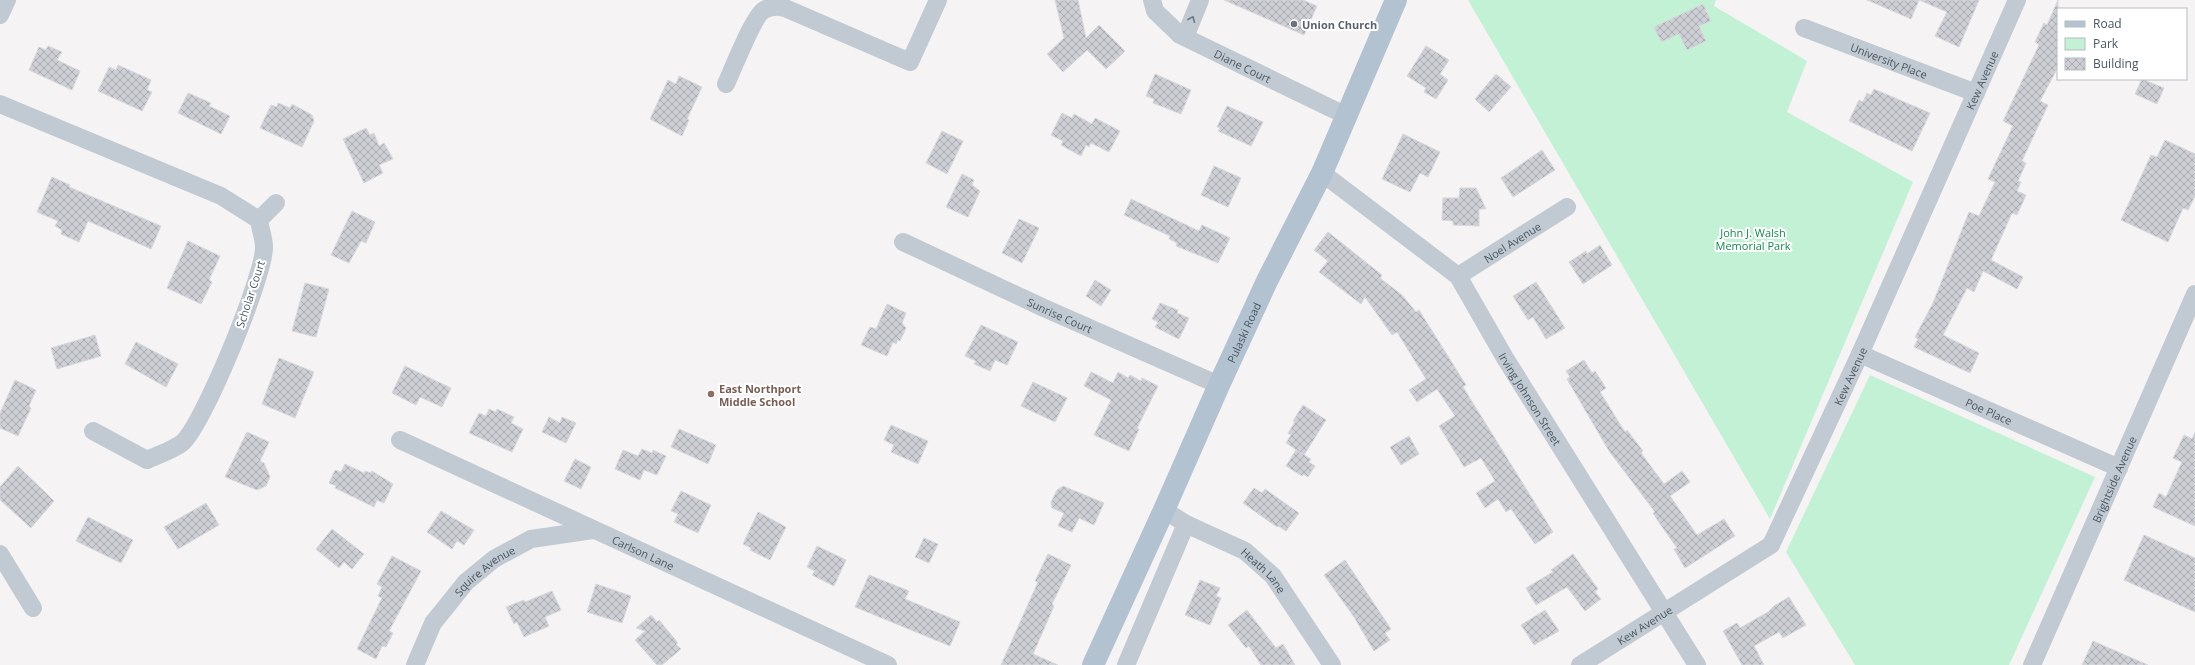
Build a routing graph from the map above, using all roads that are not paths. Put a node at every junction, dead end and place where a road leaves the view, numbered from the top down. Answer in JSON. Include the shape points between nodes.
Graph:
{"nodes":[{"id":1,"x":7,"y":0,"type":"edge"},
{"id":2,"x":938,"y":0,"type":"edge"},
{"id":3,"x":1152,"y":0,"type":"edge"},
{"id":4,"x":1200,"y":0,"type":"edge"},
{"id":5,"x":1396,"y":0,"type":"edge"},
{"id":6,"x":2017,"y":0,"type":"edge"},
{"id":7,"x":0,"y":15,"type":"edge"},
{"id":8,"x":1804,"y":28,"type":"dead end"},
{"id":9,"x":1185,"y":37,"type":"junction"},
{"id":10,"x":726,"y":84,"type":"dead end"},
{"id":11,"x":1976,"y":93,"type":"junction"},
{"id":12,"x":0,"y":104,"type":"edge"},
{"id":13,"x":1347,"y":116,"type":"junction"},
{"id":14,"x":1322,"y":173,"type":"junction"},
{"id":15,"x":276,"y":203,"type":"dead end"},
{"id":16,"x":1567,"y":207,"type":"dead end"},
{"id":17,"x":258,"y":220,"type":"junction"},
{"id":18,"x":903,"y":242,"type":"dead end"},
{"id":19,"x":1458,"y":276,"type":"junction"},
{"id":20,"x":2195,"y":294,"type":"edge"},
{"id":21,"x":1860,"y":354,"type":"junction"},
{"id":22,"x":1219,"y":385,"type":"junction"},
{"id":23,"x":93,"y":430,"type":"dead end"},
{"id":24,"x":400,"y":440,"type":"dead end"},
{"id":25,"x":2120,"y":468,"type":"junction"},
{"id":26,"x":1164,"y":510,"type":"junction"},
{"id":27,"x":1186,"y":524,"type":"junction"},
{"id":28,"x":593,"y":530,"type":"junction"},
{"id":29,"x":0,"y":554,"type":"edge"},
{"id":30,"x":33,"y":608,"type":"dead end"},
{"id":31,"x":1664,"y":613,"type":"junction"},
{"id":32,"x":415,"y":665,"type":"edge"},
{"id":33,"x":888,"y":665,"type":"edge"},
{"id":34,"x":1092,"y":665,"type":"edge"},
{"id":35,"x":1126,"y":665,"type":"edge"},
{"id":36,"x":1332,"y":665,"type":"edge"},
{"id":37,"x":1580,"y":665,"type":"edge"},
{"id":38,"x":1697,"y":665,"type":"edge"},
{"id":39,"x":2032,"y":665,"type":"edge"}],
"edges":[{"from":1,"to":7,"type":"street"},
{"from":2,"to":10,"type":"street","via":[[910,62],[785,8],[776,6],[763,10],[755,21]]},
{"from":3,"to":9,"type":"street","name":"Diane Court","via":[[1154,12]]},
{"from":9,"to":4,"type":"street","one_way":true},
{"from":5,"to":13,"type":"main road","name":"Pulaski Road"},
{"from":6,"to":11,"type":"street","name":"Kew Avenue"},
{"from":8,"to":11,"type":"street","name":"University Place"},
{"from":9,"to":13,"type":"street","name":"Diane Court"},
{"from":11,"to":21,"type":"street","name":"Kew Avenue"},
{"from":12,"to":17,"type":"street","via":[[221,196]]},
{"from":13,"to":14,"type":"main road","name":"Pulaski Road"},
{"from":14,"to":19,"type":"street","name":"Irving Johnson Street"},
{"from":14,"to":22,"type":"main road","name":"Pulaski Road","via":[[1267,281]]},
{"from":15,"to":17,"type":"street"},
{"from":16,"to":19,"type":"street","name":"Noel Avenue"},
{"from":17,"to":23,"type":"street","name":"Scholar Court","via":[[264,248],[255,284],[240,327],[207,403],[183,442],[147,460]]},
{"from":18,"to":22,"type":"street","name":"Sunrise Court"},
{"from":19,"to":31,"type":"street","name":"Irving Johnson Street","via":[[1505,358]]},
{"from":20,"to":25,"type":"street","name":"Brightside Avenue"},
{"from":21,"to":25,"type":"street","name":"Poe Place"},
{"from":21,"to":31,"type":"street","name":"Kew Avenue","via":[[1771,545]]},
{"from":22,"to":26,"type":"main road","name":"Pulaski Road"},
{"from":24,"to":28,"type":"street","name":"Carlson Lane"},
{"from":25,"to":39,"type":"street","name":"Brightside Avenue"},
{"from":26,"to":27,"type":"street","name":"Heath Lane"},
{"from":26,"to":34,"type":"main road","name":"Pulaski Road"},
{"from":27,"to":35,"type":"street"},
{"from":27,"to":36,"type":"street","name":"Heath Lane","via":[[1245,551],[1273,576]]},
{"from":28,"to":32,"type":"street","name":"Squire Avenue","via":[[530,539],[494,559],[466,582],[434,623]]},
{"from":28,"to":33,"type":"street","name":"Carlson Lane"},
{"from":29,"to":30,"type":"street"},
{"from":31,"to":37,"type":"street","name":"Kew Avenue"},
{"from":31,"to":38,"type":"street","name":"Irving Johnson Street"}]}
